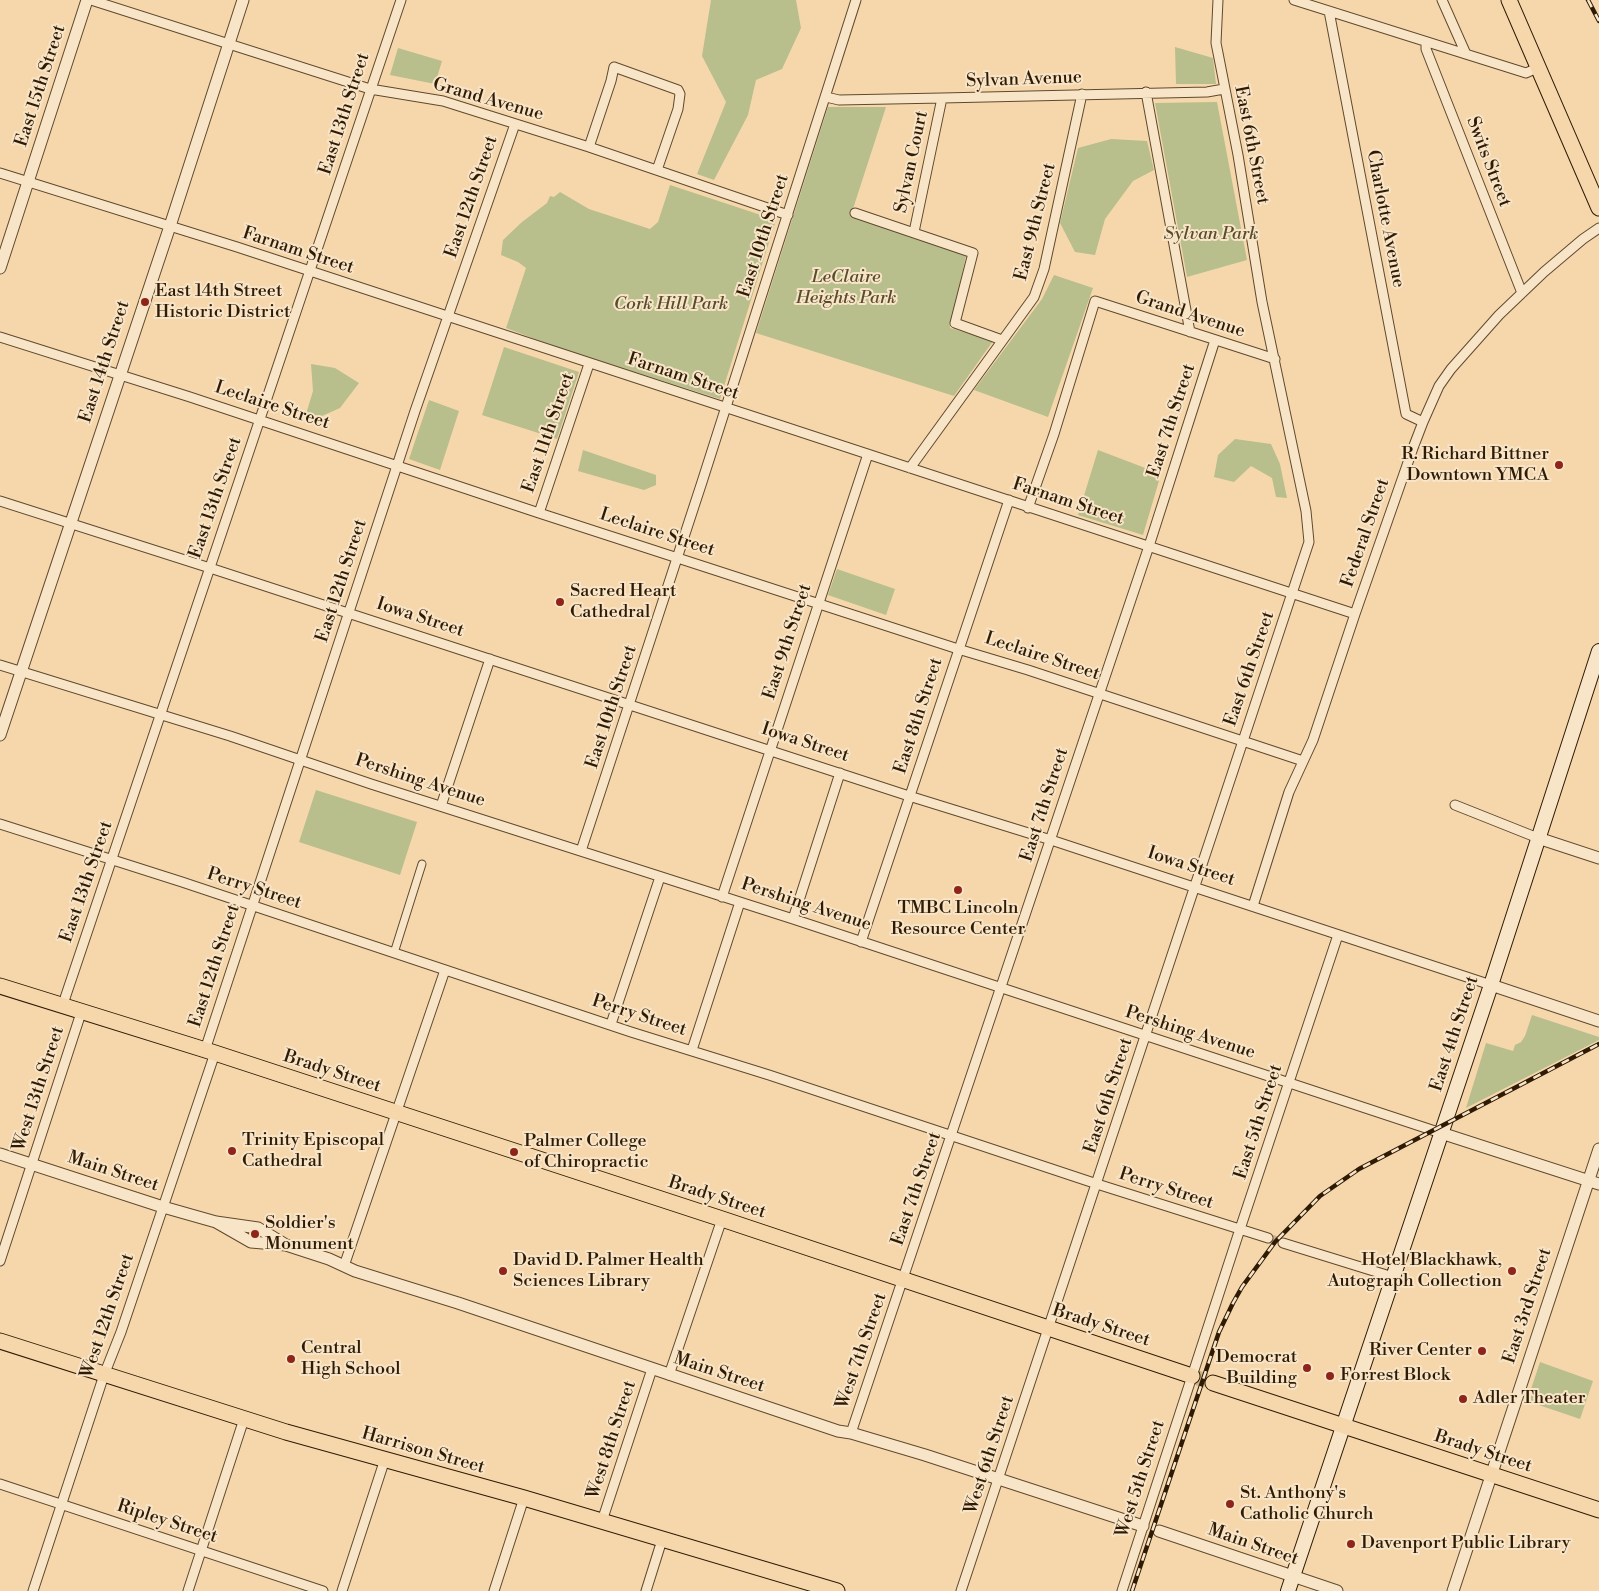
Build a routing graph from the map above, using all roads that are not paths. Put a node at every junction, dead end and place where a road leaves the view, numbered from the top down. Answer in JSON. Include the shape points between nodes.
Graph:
{"nodes":[{"id":1,"x":89,"y":0,"type":"edge"},
{"id":2,"x":242,"y":0,"type":"edge"},
{"id":3,"x":400,"y":0,"type":"edge"},
{"id":4,"x":856,"y":0,"type":"edge"},
{"id":5,"x":1218,"y":0,"type":"edge"},
{"id":6,"x":1294,"y":0,"type":"edge"},
{"id":7,"x":1442,"y":0,"type":"edge"},
{"id":8,"x":1509,"y":0,"type":"edge"},
{"id":9,"x":1324,"y":6,"type":"edge"},
{"id":10,"x":1426,"y":42,"type":"junction"},
{"id":11,"x":228,"y":45,"type":"junction"},
{"id":12,"x":1466,"y":54,"type":"junction"},
{"id":13,"x":1537,"y":68,"type":"junction"},
{"id":14,"x":1224,"y":89,"type":"junction"},
{"id":15,"x":370,"y":90,"type":"junction"},
{"id":16,"x":1146,"y":92,"type":"junction"},
{"id":17,"x":1082,"y":94,"type":"junction"},
{"id":18,"x":826,"y":96,"type":"junction"},
{"id":19,"x":942,"y":98,"type":"junction"},
{"id":20,"x":515,"y":124,"type":"junction"},
{"id":21,"x":589,"y":147,"type":"junction"},
{"id":22,"x":657,"y":170,"type":"junction"},
{"id":23,"x":0,"y":173,"type":"edge"},
{"id":24,"x":28,"y":181,"type":"junction"},
{"id":25,"x":1599,"y":208,"type":"edge"},
{"id":26,"x":855,"y":213,"type":"dead end"},
{"id":27,"x":788,"y":215,"type":"junction"},
{"id":28,"x":170,"y":226,"type":"junction"},
{"id":29,"x":1599,"y":228,"type":"edge"},
{"id":30,"x":914,"y":232,"type":"junction"},
{"id":31,"x":0,"y":268,"type":"edge"},
{"id":32,"x":309,"y":272,"type":"junction"},
{"id":33,"x":1522,"y":293,"type":"junction"},
{"id":34,"x":447,"y":318,"type":"junction"},
{"id":35,"x":1190,"y":332,"type":"junction"},
{"id":36,"x":0,"y":337,"type":"edge"},
{"id":37,"x":1002,"y":340,"type":"junction"},
{"id":38,"x":1215,"y":340,"type":"junction"},
{"id":39,"x":1275,"y":359,"type":"junction"},
{"id":40,"x":589,"y":364,"type":"junction"},
{"id":41,"x":120,"y":375,"type":"junction"},
{"id":42,"x":726,"y":407,"type":"junction"},
{"id":43,"x":259,"y":420,"type":"junction"},
{"id":44,"x":1423,"y":422,"type":"junction"},
{"id":45,"x":868,"y":454,"type":"junction"},
{"id":46,"x":397,"y":465,"type":"junction"},
{"id":47,"x":910,"y":468,"type":"junction"},
{"id":48,"x":1009,"y":500,"type":"junction"},
{"id":49,"x":0,"y":501,"type":"edge"},
{"id":50,"x":1028,"y":508,"type":"junction"},
{"id":51,"x":539,"y":513,"type":"junction"},
{"id":52,"x":70,"y":524,"type":"junction"},
{"id":53,"x":1149,"y":546,"type":"junction"},
{"id":54,"x":677,"y":558,"type":"junction"},
{"id":55,"x":210,"y":568,"type":"junction"},
{"id":56,"x":1294,"y":592,"type":"junction"},
{"id":57,"x":818,"y":603,"type":"junction"},
{"id":58,"x":348,"y":613,"type":"junction"},
{"id":59,"x":1355,"y":614,"type":"junction"},
{"id":60,"x":958,"y":649,"type":"junction"},
{"id":61,"x":1599,"y":651,"type":"edge"},
{"id":62,"x":490,"y":659,"type":"junction"},
{"id":63,"x":0,"y":664,"type":"edge"},
{"id":64,"x":21,"y":671,"type":"junction"},
{"id":65,"x":1100,"y":694,"type":"junction"},
{"id":66,"x":630,"y":705,"type":"junction"},
{"id":67,"x":160,"y":714,"type":"junction"},
{"id":68,"x":0,"y":735,"type":"edge"},
{"id":69,"x":1243,"y":741,"type":"junction"},
{"id":70,"x":770,"y":750,"type":"junction"},
{"id":71,"x":299,"y":761,"type":"junction"},
{"id":72,"x":1303,"y":761,"type":"junction"},
{"id":73,"x":840,"y":773,"type":"junction"},
{"id":74,"x":909,"y":796,"type":"junction"},
{"id":75,"x":1455,"y":805,"type":"dead end"},
{"id":76,"x":441,"y":806,"type":"junction"},
{"id":77,"x":0,"y":824,"type":"edge"},
{"id":78,"x":1538,"y":838,"type":"junction"},
{"id":79,"x":1051,"y":840,"type":"junction"},
{"id":80,"x":581,"y":851,"type":"junction"},
{"id":81,"x":1599,"y":858,"type":"edge"},
{"id":82,"x":111,"y":860,"type":"junction"},
{"id":83,"x":422,"y":864,"type":"dead end"},
{"id":84,"x":660,"y":877,"type":"junction"},
{"id":85,"x":1195,"y":888,"type":"junction"},
{"id":86,"x":722,"y":896,"type":"junction"},
{"id":87,"x":740,"y":902,"type":"junction"},
{"id":88,"x":252,"y":905,"type":"junction"},
{"id":89,"x":1253,"y":906,"type":"junction"},
{"id":90,"x":793,"y":919,"type":"junction"},
{"id":91,"x":1338,"y":935,"type":"junction"},
{"id":92,"x":861,"y":942,"type":"junction"},
{"id":93,"x":394,"y":953,"type":"junction"},
{"id":94,"x":445,"y":970,"type":"junction"},
{"id":95,"x":1491,"y":985,"type":"junction"},
{"id":96,"x":0,"y":986,"type":"edge"},
{"id":97,"x":1001,"y":988,"type":"junction"},
{"id":98,"x":62,"y":1007,"type":"junction"},
{"id":99,"x":80,"y":1013,"type":"junction"},
{"id":100,"x":1599,"y":1021,"type":"edge"},
{"id":101,"x":611,"y":1024,"type":"junction"},
{"id":102,"x":1146,"y":1037,"type":"junction"},
{"id":103,"x":692,"y":1050,"type":"junction"},
{"id":104,"x":210,"y":1052,"type":"junction"},
{"id":105,"x":1288,"y":1083,"type":"junction"},
{"id":106,"x":397,"y":1112,"type":"junction"},
{"id":107,"x":1441,"y":1133,"type":"junction"},
{"id":108,"x":952,"y":1136,"type":"junction"},
{"id":109,"x":1599,"y":1149,"type":"edge"},
{"id":110,"x":0,"y":1154,"type":"edge"},
{"id":111,"x":32,"y":1164,"type":"junction"},
{"id":112,"x":1594,"y":1183,"type":"edge"},
{"id":113,"x":1097,"y":1184,"type":"junction"},
{"id":114,"x":163,"y":1207,"type":"junction"},
{"id":115,"x":722,"y":1219,"type":"junction"},
{"id":116,"x":1240,"y":1230,"type":"junction"},
{"id":117,"x":1268,"y":1238,"type":"tunnel mouth"},
{"id":118,"x":1283,"y":1243,"type":"tunnel mouth"},
{"id":119,"x":0,"y":1261,"type":"edge"},
{"id":120,"x":344,"y":1266,"type":"junction"},
{"id":121,"x":1393,"y":1277,"type":"junction"},
{"id":122,"x":903,"y":1280,"type":"junction"},
{"id":123,"x":1049,"y":1329,"type":"junction"},
{"id":124,"x":0,"y":1341,"type":"edge"},
{"id":125,"x":652,"y":1369,"type":"junction"},
{"id":126,"x":104,"y":1375,"type":"junction"},
{"id":127,"x":669,"y":1375,"type":"junction"},
{"id":128,"x":1192,"y":1376,"type":"junction"},
{"id":129,"x":1213,"y":1383,"type":"tunnel mouth"},
{"id":130,"x":244,"y":1419,"type":"junction"},
{"id":131,"x":1343,"y":1427,"type":"junction"},
{"id":132,"x":851,"y":1433,"type":"junction"},
{"id":133,"x":385,"y":1459,"type":"junction"},
{"id":134,"x":1491,"y":1474,"type":"junction"},
{"id":135,"x":999,"y":1479,"type":"junction"},
{"id":136,"x":0,"y":1484,"type":"edge"},
{"id":137,"x":524,"y":1498,"type":"junction"},
{"id":138,"x":62,"y":1504,"type":"junction"},
{"id":139,"x":1599,"y":1510,"type":"edge"},
{"id":140,"x":602,"y":1521,"type":"junction"},
{"id":141,"x":1143,"y":1526,"type":"junction"},
{"id":142,"x":1159,"y":1531,"type":"dead end"},
{"id":143,"x":662,"y":1540,"type":"junction"},
{"id":144,"x":201,"y":1550,"type":"junction"},
{"id":145,"x":1293,"y":1576,"type":"junction"},
{"id":146,"x":33,"y":1591,"type":"edge"},
{"id":147,"x":188,"y":1591,"type":"edge"},
{"id":148,"x":323,"y":1591,"type":"edge"},
{"id":149,"x":342,"y":1591,"type":"edge"},
{"id":150,"x":494,"y":1591,"type":"edge"},
{"id":151,"x":646,"y":1591,"type":"edge"},
{"id":152,"x":837,"y":1591,"type":"edge"},
{"id":153,"x":961,"y":1591,"type":"edge"},
{"id":154,"x":1122,"y":1591,"type":"edge"},
{"id":155,"x":1288,"y":1591,"type":"edge"},
{"id":156,"x":1337,"y":1591,"type":"edge"},
{"id":157,"x":1453,"y":1591,"type":"edge"}],
"edges":[{"from":1,"to":11,"type":"street","name":"Grand Avenue"},
{"from":1,"to":24,"type":"street","name":"East 15th Street"},
{"from":2,"to":11,"type":"street","name":"East 14th Street"},
{"from":3,"to":15,"type":"street","name":"East 13th Street"},
{"from":4,"to":18,"type":"street","name":"East 10th Street"},
{"from":5,"to":14,"type":"street","name":"East 6th Street","via":[[1216,43]]},
{"from":6,"to":9,"type":"street"},
{"from":7,"to":12,"type":"street"},
{"from":8,"to":13,"type":"main road"},
{"from":9,"to":10,"type":"street"},
{"from":9,"to":44,"type":"street","name":"Charlotte Avenue","via":[[1406,414]]},
{"from":10,"to":12,"type":"street"},
{"from":10,"to":33,"type":"street","name":"Swits Street","via":[[1426,49]]},
{"from":11,"to":15,"type":"street","name":"Grand Avenue"},
{"from":11,"to":28,"type":"street","name":"East 14th Street"},
{"from":12,"to":13,"type":"street","via":[[1526,73]]},
{"from":13,"to":25,"type":"main road"},
{"from":14,"to":16,"type":"street","name":"Sylvan Avenue"},
{"from":14,"to":39,"type":"street","name":"East 6th Street"},
{"from":15,"to":20,"type":"street","name":"Grand Avenue","via":[[443,101]]},
{"from":15,"to":32,"type":"street","name":"East 13th Street"},
{"from":16,"to":17,"type":"street","name":"Sylvan Avenue"},
{"from":16,"to":35,"type":"street"},
{"from":17,"to":19,"type":"street","name":"Sylvan Avenue"},
{"from":17,"to":37,"type":"street","name":"East 9th Street","via":[[1044,269],[1034,297]]},
{"from":18,"to":19,"type":"street","name":"Sylvan Avenue","via":[[840,100]]},
{"from":18,"to":27,"type":"street","name":"East 10th Street"},
{"from":19,"to":30,"type":"street","name":"Sylvan Court"},
{"from":20,"to":21,"type":"street","name":"Grand Avenue"},
{"from":20,"to":34,"type":"street","name":"East 12th Street"},
{"from":21,"to":22,"type":"street","name":"Grand Avenue"},
{"from":21,"to":22,"type":"street","via":[[614,67],[678,90],[680,94]]},
{"from":22,"to":27,"type":"street","name":"Grand Avenue"},
{"from":23,"to":24,"type":"street","name":"Farnam Street"},
{"from":24,"to":28,"type":"street","name":"Farnam Street"},
{"from":24,"to":31,"type":"street","name":"East 15th Street"},
{"from":26,"to":30,"type":"street"},
{"from":27,"to":42,"type":"street","name":"East 10th Street"},
{"from":28,"to":32,"type":"street","name":"Farnam Street"},
{"from":28,"to":41,"type":"street","name":"East 14th Street"},
{"from":29,"to":33,"type":"street","name":"Federal Street"},
{"from":30,"to":37,"type":"street","via":[[973,253],[955,323]]},
{"from":32,"to":34,"type":"street","name":"Farnam Street"},
{"from":32,"to":43,"type":"street","name":"East 13th Street"},
{"from":33,"to":44,"type":"street","name":"Federal Street","via":[[1451,369],[1439,386]]},
{"from":34,"to":40,"type":"street","name":"Farnam Street"},
{"from":34,"to":46,"type":"street","name":"East 12th Street"},
{"from":35,"to":38,"type":"street","name":"Grand Avenue"},
{"from":35,"to":50,"type":"street","name":"Grand Avenue","via":[[1095,301]]},
{"from":36,"to":41,"type":"street","name":"Leclaire Street"},
{"from":37,"to":47,"type":"street","name":"East 9th Street"},
{"from":38,"to":39,"type":"street","name":"Grand Avenue"},
{"from":38,"to":53,"type":"street","name":"East 7th Street"},
{"from":39,"to":56,"type":"street","name":"East 6th Street","via":[[1309,530],[1309,542]]},
{"from":40,"to":42,"type":"street","name":"Farnam Street"},
{"from":40,"to":51,"type":"street","name":"East 11th Street"},
{"from":41,"to":43,"type":"street","name":"Leclaire Street"},
{"from":41,"to":52,"type":"street","name":"East 14th Street"},
{"from":42,"to":45,"type":"street","name":"Farnam Street"},
{"from":42,"to":54,"type":"street","name":"East 10th Street"},
{"from":43,"to":46,"type":"street","name":"Leclaire Street"},
{"from":43,"to":55,"type":"street","name":"East 13th Street"},
{"from":44,"to":59,"type":"street","name":"Federal Street"},
{"from":45,"to":47,"type":"street","name":"Farnam Street"},
{"from":45,"to":57,"type":"street","name":"East 9th Street"},
{"from":46,"to":51,"type":"street","name":"Leclaire Street"},
{"from":46,"to":58,"type":"street","name":"East 12th Street"},
{"from":47,"to":48,"type":"street","name":"Farnam Street"},
{"from":48,"to":50,"type":"street","name":"Farnam Street"},
{"from":48,"to":60,"type":"street","name":"East 8th Street"},
{"from":49,"to":52,"type":"street","name":"Iowa Street"},
{"from":50,"to":53,"type":"street","name":"Farnam Street"},
{"from":51,"to":54,"type":"street","name":"Leclaire Street"},
{"from":52,"to":55,"type":"street","name":"Iowa Street"},
{"from":52,"to":64,"type":"street","name":"East 14th Street"},
{"from":53,"to":56,"type":"street","name":"Farnam Street"},
{"from":53,"to":65,"type":"street","name":"East 7th Street"},
{"from":54,"to":57,"type":"street","name":"Leclaire Street"},
{"from":54,"to":66,"type":"street","name":"East 10th Street"},
{"from":55,"to":58,"type":"street","name":"Iowa Street"},
{"from":55,"to":67,"type":"street","name":"East 13th Street"},
{"from":56,"to":59,"type":"street","name":"Farnam Street"},
{"from":56,"to":69,"type":"street","name":"East 6th Street"},
{"from":57,"to":60,"type":"street","name":"Leclaire Street"},
{"from":57,"to":70,"type":"street","name":"East 9th Street"},
{"from":58,"to":62,"type":"street","name":"Iowa Street"},
{"from":58,"to":71,"type":"street","name":"East 12th Street"},
{"from":59,"to":72,"type":"street","name":"Federal Street"},
{"from":60,"to":65,"type":"street","name":"Leclaire Street"},
{"from":60,"to":74,"type":"street","name":"East 8th Street"},
{"from":61,"to":78,"type":"main road","name":"East 4th Street"},
{"from":62,"to":66,"type":"street","name":"Iowa Street"},
{"from":62,"to":76,"type":"street"},
{"from":63,"to":64,"type":"street","name":"Pershing Avenue"},
{"from":64,"to":67,"type":"street","name":"Pershing Avenue"},
{"from":64,"to":68,"type":"street","name":"East 14th Street"},
{"from":65,"to":69,"type":"street","name":"Leclaire Street"},
{"from":65,"to":79,"type":"street","name":"East 7th Street"},
{"from":66,"to":70,"type":"street","name":"Iowa Street"},
{"from":66,"to":80,"type":"street","name":"East 10th Street"},
{"from":67,"to":71,"type":"street","name":"Pershing Avenue"},
{"from":67,"to":82,"type":"street","name":"East 13th Street"},
{"from":69,"to":72,"type":"street","name":"Leclaire Street"},
{"from":69,"to":85,"type":"street","name":"East 6th Street"},
{"from":70,"to":73,"type":"street","name":"Iowa Street"},
{"from":70,"to":86,"type":"street","name":"East 9th Street"},
{"from":71,"to":76,"type":"street","name":"Pershing Avenue"},
{"from":71,"to":88,"type":"street","name":"East 12th Street"},
{"from":72,"to":89,"type":"street","name":"Federal Street"},
{"from":73,"to":74,"type":"street","name":"Iowa Street"},
{"from":73,"to":90,"type":"street"},
{"from":74,"to":79,"type":"street","name":"Iowa Street"},
{"from":74,"to":92,"type":"street","name":"East 8th Street"},
{"from":75,"to":78,"type":"street"},
{"from":76,"to":80,"type":"street","name":"Pershing Avenue"},
{"from":77,"to":82,"type":"street","name":"Perry Street"},
{"from":78,"to":81,"type":"street"},
{"from":78,"to":95,"type":"main road","name":"East 4th Street"},
{"from":79,"to":85,"type":"street","name":"Iowa Street"},
{"from":79,"to":97,"type":"street","name":"East 7th Street"},
{"from":80,"to":84,"type":"street","name":"Pershing Avenue"},
{"from":82,"to":88,"type":"street","name":"Perry Street"},
{"from":82,"to":98,"type":"street","name":"East 13th Street"},
{"from":83,"to":93,"type":"street"},
{"from":84,"to":86,"type":"street","name":"Pershing Avenue"},
{"from":84,"to":101,"type":"street"},
{"from":85,"to":89,"type":"street","name":"Iowa Street"},
{"from":85,"to":102,"type":"street","name":"East 6th Street"},
{"from":86,"to":87,"type":"street","name":"Pershing Avenue"},
{"from":87,"to":90,"type":"street","name":"Pershing Avenue"},
{"from":87,"to":103,"type":"street"},
{"from":88,"to":93,"type":"street","name":"Perry Street"},
{"from":88,"to":104,"type":"street","name":"East 12th Street"},
{"from":89,"to":91,"type":"street","name":"Iowa Street"},
{"from":90,"to":92,"type":"street","name":"Pershing Avenue"},
{"from":91,"to":95,"type":"street","name":"Iowa Street"},
{"from":91,"to":105,"type":"street","name":"East 5th Street"},
{"from":92,"to":97,"type":"street","name":"Pershing Avenue"},
{"from":93,"to":94,"type":"street","name":"Perry Street"},
{"from":94,"to":101,"type":"street","name":"Perry Street"},
{"from":94,"to":106,"type":"street"},
{"from":95,"to":100,"type":"street","name":"Iowa Street"},
{"from":95,"to":107,"type":"main road","name":"East 4th Street"},
{"from":96,"to":98,"type":"main road","name":"Brady Street"},
{"from":97,"to":102,"type":"street","name":"Pershing Avenue"},
{"from":97,"to":108,"type":"street","name":"East 7th Street"},
{"from":98,"to":99,"type":"main road","name":"Brady Street"},
{"from":99,"to":104,"type":"main road","name":"Brady Street"},
{"from":99,"to":111,"type":"street","name":"West 13th Street"},
{"from":101,"to":103,"type":"street","name":"Perry Street"},
{"from":102,"to":105,"type":"street","name":"Pershing Avenue"},
{"from":102,"to":113,"type":"street","name":"East 6th Street"},
{"from":103,"to":108,"type":"street","name":"Perry Street"},
{"from":104,"to":106,"type":"main road","name":"Brady Street"},
{"from":104,"to":114,"type":"street","name":"West 12th Street"},
{"from":105,"to":107,"type":"street","name":"Pershing Avenue"},
{"from":105,"to":116,"type":"street","name":"East 5th Street"},
{"from":106,"to":115,"type":"main road","name":"Brady Street"},
{"from":106,"to":120,"type":"street"},
{"from":107,"to":112,"type":"street","name":"Pershing Avenue"},
{"from":107,"to":121,"type":"main road","name":"East 4th Street"},
{"from":108,"to":113,"type":"street","name":"Perry Street"},
{"from":108,"to":122,"type":"street","name":"East 7th Street"},
{"from":109,"to":112,"type":"street","name":"East 3rd Street"},
{"from":110,"to":111,"type":"street","name":"Main Street"},
{"from":111,"to":114,"type":"street","name":"Main Street"},
{"from":111,"to":119,"type":"street","name":"West 13th Street"},
{"from":112,"to":134,"type":"street","name":"East 3rd Street"},
{"from":113,"to":116,"type":"street","name":"Perry Street"},
{"from":113,"to":123,"type":"street","name":"East 6th Street"},
{"from":114,"to":120,"type":"street","name":"Main Street","via":[[216,1222],[251,1242],[286,1245]]},
{"from":114,"to":126,"type":"street","name":"West 12th Street"},
{"from":115,"to":122,"type":"main road","name":"Brady Street"},
{"from":115,"to":127,"type":"street"},
{"from":116,"to":117,"type":"street","name":"Perry Street"},
{"from":116,"to":128,"type":"street","name":"East 5th Street"},
{"from":118,"to":121,"type":"street"},
{"from":120,"to":125,"type":"street","name":"Main Street"},
{"from":121,"to":131,"type":"main road","name":"East 4th Street"},
{"from":122,"to":123,"type":"main road","name":"Brady Street"},
{"from":122,"to":132,"type":"street","name":"West 7th Street"},
{"from":123,"to":128,"type":"main road","name":"Brady Street"},
{"from":123,"to":135,"type":"street","name":"West 6th Street"},
{"from":124,"to":126,"type":"main road","name":"Harrison Street"},
{"from":125,"to":127,"type":"street","name":"Main Street"},
{"from":125,"to":140,"type":"street","name":"West 8th Street"},
{"from":126,"to":130,"type":"main road","name":"Harrison Street"},
{"from":126,"to":138,"type":"street","name":"West 12th Street"},
{"from":127,"to":132,"type":"street","name":"Main Street"},
{"from":128,"to":141,"type":"street","name":"West 5th Street"},
{"from":129,"to":131,"type":"main road","name":"Brady Street"},
{"from":130,"to":133,"type":"main road","name":"Harrison Street"},
{"from":130,"to":144,"type":"street"},
{"from":131,"to":134,"type":"main road","name":"Brady Street"},
{"from":131,"to":145,"type":"main road","name":"East 4th Street"},
{"from":132,"to":135,"type":"street","name":"Main Street"},
{"from":133,"to":137,"type":"main road","name":"Harrison Street"},
{"from":133,"to":149,"type":"street"},
{"from":134,"to":139,"type":"main road","name":"Brady Street"},
{"from":134,"to":157,"type":"street","name":"East 3rd Street"},
{"from":135,"to":141,"type":"street","name":"Main Street"},
{"from":135,"to":153,"type":"street","name":"West 6th Street"},
{"from":136,"to":138,"type":"street","name":"Ripley Street"},
{"from":137,"to":140,"type":"main road","name":"Harrison Street"},
{"from":137,"to":150,"type":"street"},
{"from":138,"to":144,"type":"street","name":"Ripley Street"},
{"from":138,"to":146,"type":"street","name":"West 12th Street"},
{"from":140,"to":143,"type":"main road","name":"Harrison Street"},
{"from":141,"to":154,"type":"street","name":"West 5th Street"},
{"from":142,"to":145,"type":"street","name":"Main Street"},
{"from":143,"to":151,"type":"street"},
{"from":143,"to":152,"type":"main road","name":"Harrison Street"},
{"from":144,"to":147,"type":"street"},
{"from":144,"to":148,"type":"street","name":"Ripley Street"},
{"from":145,"to":155,"type":"main road","name":"East 4th Street"},
{"from":145,"to":156,"type":"street","name":"Main Street"}]}
